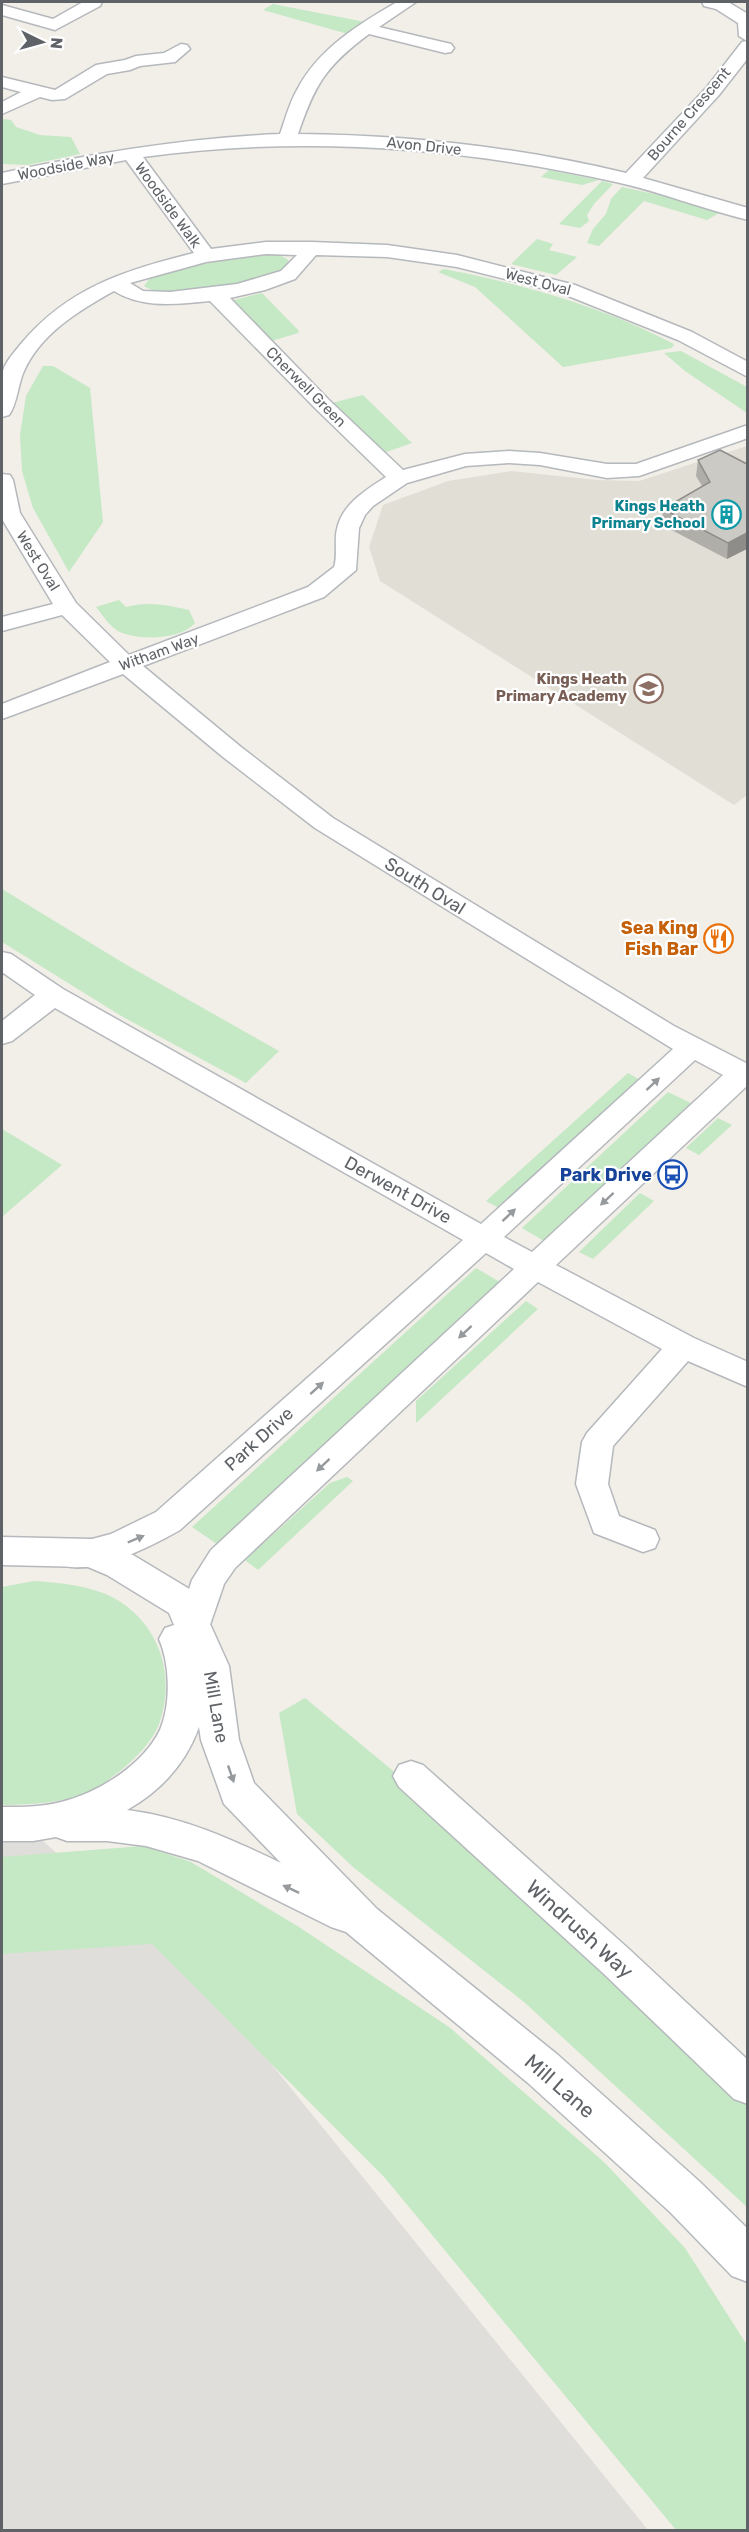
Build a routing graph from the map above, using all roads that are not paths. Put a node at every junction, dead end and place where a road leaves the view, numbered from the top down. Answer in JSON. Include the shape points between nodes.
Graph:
{"nodes":[{"id":1,"x":94,"y":2,"type":"edge"},
{"id":2,"x":408,"y":2,"type":"edge"},
{"id":3,"x":710,"y":2,"type":"edge"},
{"id":4,"x":2,"y":10,"type":"edge"},
{"id":5,"x":55,"y":25,"type":"junction"},
{"id":6,"x":363,"y":28,"type":"junction"},
{"id":7,"x":40,"y":36,"type":"dead end"},
{"id":8,"x":747,"y":36,"type":"edge"},
{"id":9,"x":747,"y":46,"type":"edge"},
{"id":10,"x":445,"y":48,"type":"dead end"},
{"id":11,"x":181,"y":49,"type":"dead end"},
{"id":12,"x":2,"y":82,"type":"edge"},
{"id":13,"x":45,"y":93,"type":"junction"},
{"id":14,"x":2,"y":109,"type":"edge"},
{"id":15,"x":287,"y":140,"type":"junction"},
{"id":16,"x":131,"y":154,"type":"junction"},
{"id":17,"x":2,"y":178,"type":"edge"},
{"id":18,"x":630,"y":180,"type":"junction"},
{"id":19,"x":747,"y":200,"type":"edge"},
{"id":20,"x":712,"y":202,"type":"junction"},
{"id":21,"x":747,"y":214,"type":"edge"},
{"id":22,"x":312,"y":248,"type":"junction"},
{"id":23,"x":206,"y":256,"type":"junction"},
{"id":24,"x":115,"y":282,"type":"junction"},
{"id":25,"x":215,"y":294,"type":"junction"},
{"id":26,"x":747,"y":371,"type":"edge"},
{"id":27,"x":2,"y":411,"type":"edge"},
{"id":28,"x":747,"y":431,"type":"edge"},
{"id":29,"x":399,"y":478,"type":"junction"},
{"id":30,"x":2,"y":480,"type":"edge"},
{"id":31,"x":67,"y":607,"type":"junction"},
{"id":32,"x":2,"y":624,"type":"edge"},
{"id":33,"x":125,"y":664,"type":"junction"},
{"id":34,"x":2,"y":712,"type":"edge"},
{"id":35,"x":2,"y":960,"type":"edge"},
{"id":36,"x":53,"y":995,"type":"junction"},
{"id":37,"x":2,"y":1035,"type":"edge"},
{"id":38,"x":692,"y":1047,"type":"junction"},
{"id":39,"x":745,"y":1074,"type":"edge"},
{"id":40,"x":484,"y":1238,"type":"junction"},
{"id":41,"x":534,"y":1267,"type":"junction"},
{"id":42,"x":683,"y":1346,"type":"junction"},
{"id":43,"x":747,"y":1376,"type":"edge"},
{"id":44,"x":643,"y":1539,"type":"dead end"},
{"id":45,"x":91,"y":1553,"type":"junction"},
{"id":46,"x":11,"y":1562,"type":"edge"},
{"id":47,"x":189,"y":1640,"type":"junction"},
{"id":48,"x":411,"y":1776,"type":"dead end"},
{"id":49,"x":2,"y":1824,"type":"edge"},
{"id":50,"x":42,"y":1824,"type":"junction"},
{"id":51,"x":363,"y":1922,"type":"junction"},
{"id":52,"x":747,"y":2086,"type":"edge"},
{"id":53,"x":747,"y":2261,"type":"edge"}],
"edges":[{"from":1,"to":5,"type":"street"},
{"from":2,"to":6,"type":"street"},
{"from":3,"to":8,"type":"street","via":[[746,21]]},
{"from":4,"to":5,"type":"street"},
{"from":5,"to":7,"type":"street"},
{"from":6,"to":10,"type":"street"},
{"from":6,"to":15,"type":"street","via":[[308,86]]},
{"from":9,"to":18,"type":"street","name":"Bourne Crescent","via":[[712,91]]},
{"from":11,"to":13,"type":"street","via":[[169,57],[102,69],[59,95]]},
{"from":12,"to":13,"type":"street"},
{"from":13,"to":14,"type":"street"},
{"from":15,"to":16,"type":"street","name":"Avon Drive"},
{"from":15,"to":18,"type":"street","name":"Avon Drive","via":[[444,147]]},
{"from":16,"to":17,"type":"street","name":"Woodside Way"},
{"from":16,"to":23,"type":"street","name":"Woodside Walk"},
{"from":18,"to":20,"type":"street","name":"Avon Drive"},
{"from":19,"to":20,"type":"street","name":"Avon Drive"},
{"from":20,"to":21,"type":"street","name":"Avon Drive"},
{"from":22,"to":23,"type":"street","name":"West Oval","via":[[266,248]]},
{"from":22,"to":25,"type":"street","via":[[290,275]]},
{"from":22,"to":26,"type":"street","name":"West Oval","via":[[387,251],[457,261],[568,288],[685,336]]},
{"from":23,"to":24,"type":"street","name":"West Oval"},
{"from":24,"to":25,"type":"street","via":[[140,296]]},
{"from":24,"to":27,"type":"street","name":"West Oval","via":[[74,305],[43,330],[18,361],[6,385]]},
{"from":25,"to":29,"type":"street","name":"Cherwell Green"},
{"from":28,"to":29,"type":"street","name":"Witham Way","via":[[639,470],[607,471],[509,457],[465,460]]},
{"from":29,"to":33,"type":"street","name":"Witham Way","via":[[365,501],[355,513],[348,528],[345,570],[316,592]]},
{"from":30,"to":31,"type":"street","name":"West Oval","via":[[9,513]]},
{"from":31,"to":32,"type":"street","name":"West Oval"},
{"from":31,"to":33,"type":"street","name":"West Oval"},
{"from":33,"to":34,"type":"street","name":"Witham Way"},
{"from":33,"to":38,"type":"street","name":"South Oval","via":[[324,823]]},
{"from":35,"to":36,"type":"street","name":"Derwent Drive"},
{"from":36,"to":37,"type":"street"},
{"from":36,"to":40,"type":"street","name":"Derwent Drive"},
{"from":38,"to":39,"type":"street","name":"South Oval"},
{"from":40,"to":38,"type":"street","name":"Park Drive","one_way":true},
{"from":39,"to":41,"type":"street","one_way":true},
{"from":40,"to":41,"type":"street","name":"Derwent Drive"},
{"from":45,"to":40,"type":"street","name":"Park Drive","one_way":true,"via":[[130,1541],[168,1521]]},
{"from":41,"to":42,"type":"street","name":"Derwent Drive"},
{"from":41,"to":47,"type":"street","one_way":true,"via":[[223,1559],[209,1580]]},
{"from":42,"to":43,"type":"street","name":"Derwent Drive"},
{"from":42,"to":44,"type":"street","via":[[598,1443],[592,1484],[606,1524]]},
{"from":45,"to":46,"type":"street","name":"Mill Lane"},
{"from":45,"to":47,"type":"street","name":"Mill Lane","via":[[120,1565],[183,1603]]},
{"from":46,"to":47,"type":"street","via":[[88,1567],[133,1586]]},
{"from":47,"to":50,"type":"street","via":[[188,1683],[178,1732],[157,1765],[124,1792],[86,1813]]},
{"from":47,"to":51,"type":"street","name":"Mill Lane","one_way":true,"via":[[210,1666],[220,1740],[238,1792]]},
{"from":48,"to":52,"type":"street","name":"Windrush Way"},
{"from":49,"to":50,"type":"street"},
{"from":51,"to":50,"type":"street","name":"Mill Lane","one_way":true,"via":[[180,1837],[107,1824]]},
{"from":51,"to":53,"type":"street","name":"Mill Lane","via":[[543,2069],[685,2198]]}]}
